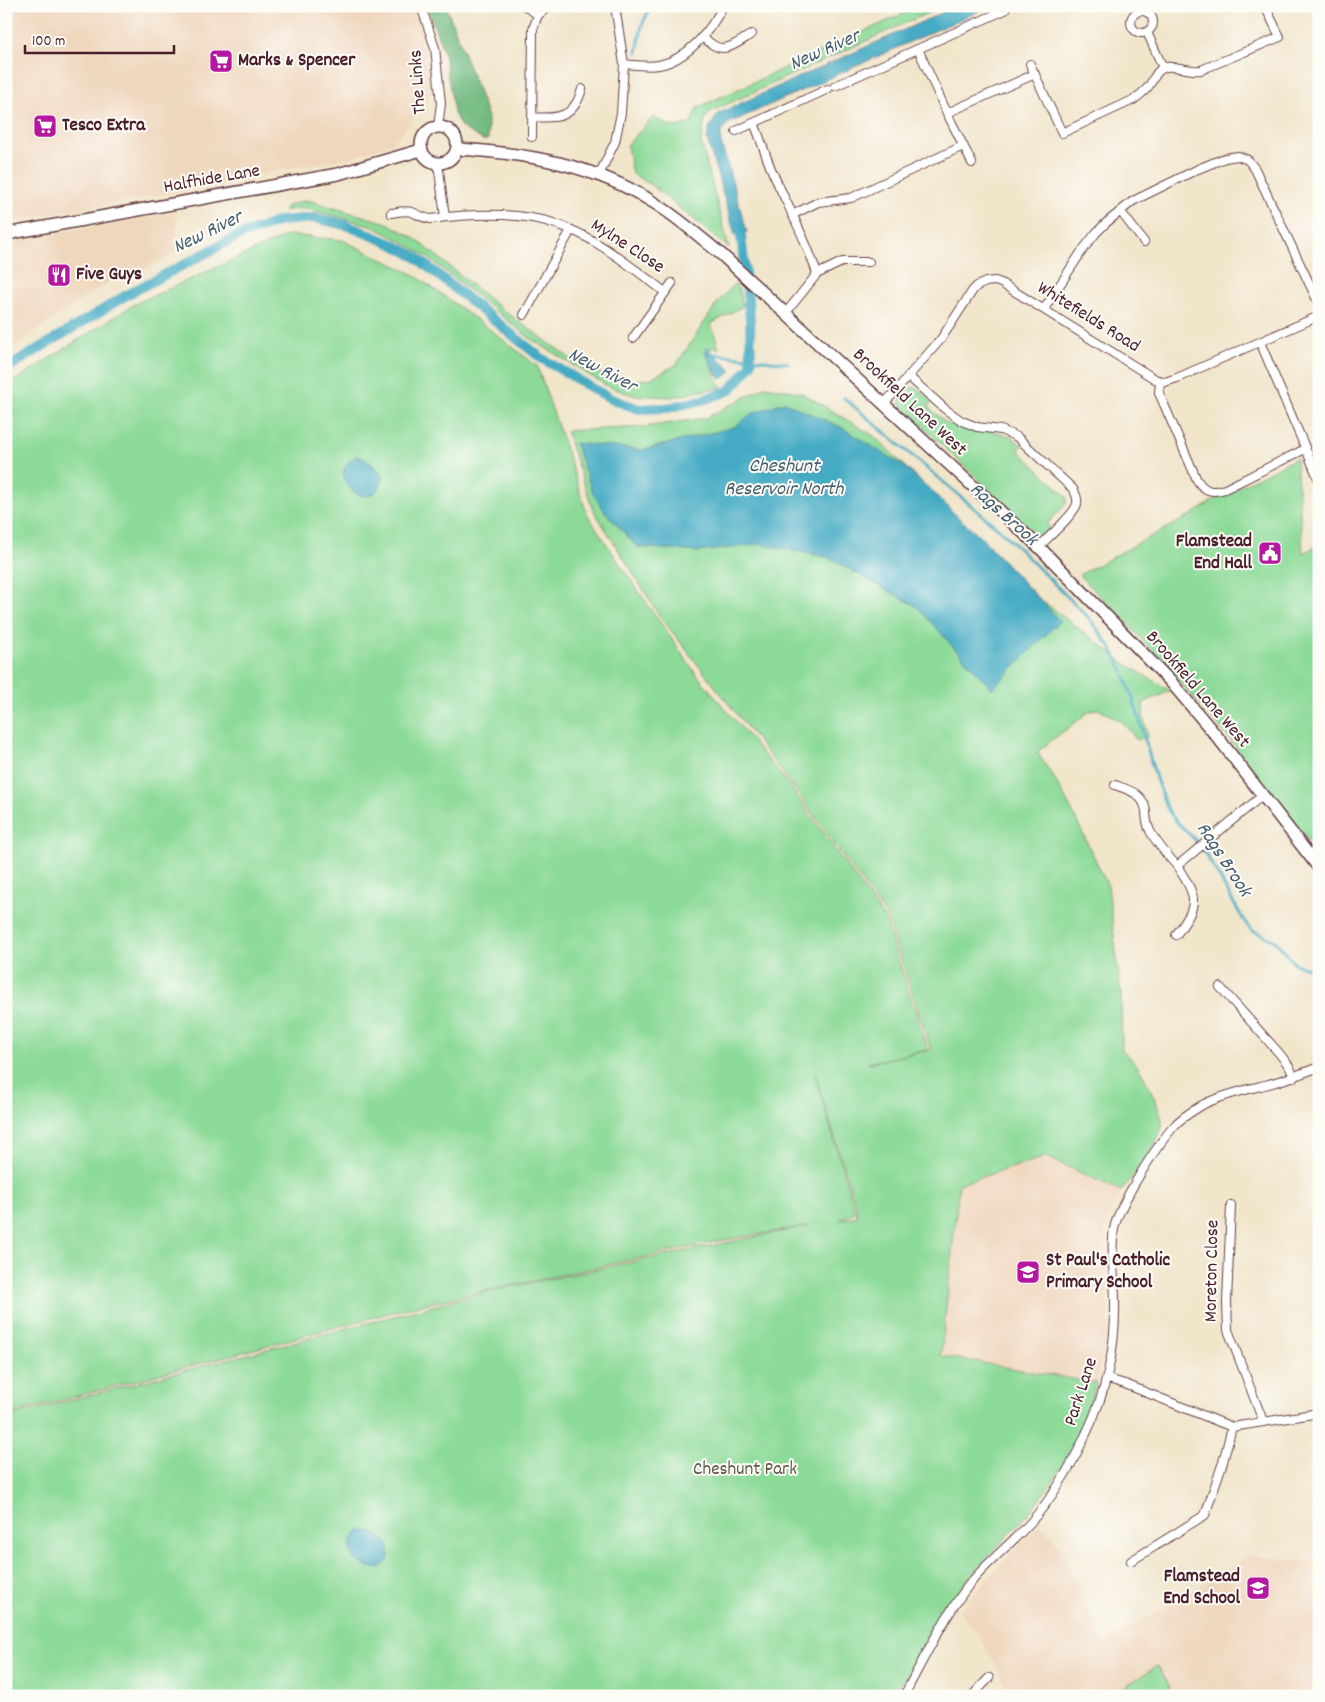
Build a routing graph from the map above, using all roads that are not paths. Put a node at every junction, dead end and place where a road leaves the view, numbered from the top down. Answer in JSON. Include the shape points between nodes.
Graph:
{"nodes":[{"id":1,"x":421,"y":6,"type":"edge"},
{"id":2,"x":525,"y":6,"type":"edge"},
{"id":3,"x":550,"y":6,"type":"edge"},
{"id":4,"x":615,"y":6,"type":"edge"},
{"id":5,"x":723,"y":6,"type":"edge"},
{"id":6,"x":1265,"y":6,"type":"edge"},
{"id":7,"x":1136,"y":9,"type":"edge"},
{"id":8,"x":1005,"y":10,"type":"dead end"},
{"id":9,"x":538,"y":15,"type":"junction"},
{"id":10,"x":1147,"y":32,"type":"junction"},
{"id":11,"x":752,"y":34,"type":"dead end"},
{"id":12,"x":702,"y":37,"type":"junction"},
{"id":13,"x":918,"y":49,"type":"junction"},
{"id":14,"x":624,"y":64,"type":"junction"},
{"id":15,"x":1030,"y":64,"type":"dead end"},
{"id":16,"x":1163,"y":68,"type":"junction"},
{"id":17,"x":1035,"y":74,"type":"junction"},
{"id":18,"x":582,"y":89,"type":"dead end"},
{"id":19,"x":947,"y":113,"type":"junction"},
{"id":20,"x":532,"y":117,"type":"junction"},
{"id":21,"x":754,"y":124,"type":"junction"},
{"id":22,"x":438,"y":127,"type":"junction"},
{"id":23,"x":736,"y":131,"type":"dead end"},
{"id":24,"x":532,"y":137,"type":"dead end"},
{"id":25,"x":963,"y":146,"type":"junction"},
{"id":26,"x":457,"y":149,"type":"junction"},
{"id":27,"x":421,"y":150,"type":"junction"},
{"id":28,"x":438,"y":163,"type":"junction"},
{"id":29,"x":972,"y":163,"type":"dead end"},
{"id":30,"x":599,"y":175,"type":"junction"},
{"id":31,"x":1120,"y":212,"type":"junction"},
{"id":32,"x":391,"y":213,"type":"dead end"},
{"id":33,"x":792,"y":215,"type":"junction"},
{"id":34,"x":445,"y":217,"type":"junction"},
{"id":35,"x":571,"y":230,"type":"junction"},
{"id":36,"x":6,"y":234,"type":"edge"},
{"id":37,"x":1144,"y":242,"type":"dead end"},
{"id":38,"x":869,"y":262,"type":"dead end"},
{"id":39,"x":817,"y":274,"type":"junction"},
{"id":40,"x":672,"y":283,"type":"dead end"},
{"id":41,"x":665,"y":292,"type":"junction"},
{"id":42,"x":1319,"y":304,"type":"edge"},
{"id":43,"x":1044,"y":309,"type":"junction"},
{"id":44,"x":785,"y":314,"type":"junction"},
{"id":45,"x":524,"y":315,"type":"dead end"},
{"id":46,"x":1319,"y":316,"type":"edge"},
{"id":47,"x":633,"y":338,"type":"dead end"},
{"id":48,"x":1260,"y":342,"type":"junction"},
{"id":49,"x":908,"y":376,"type":"junction"},
{"id":50,"x":1160,"y":382,"type":"junction"},
{"id":51,"x":884,"y":404,"type":"junction"},
{"id":52,"x":1305,"y":449,"type":"junction"},
{"id":53,"x":1319,"y":480,"type":"edge"},
{"id":54,"x":1038,"y":547,"type":"junction"},
{"id":55,"x":1114,"y":785,"type":"dead end"},
{"id":56,"x":1263,"y":795,"type":"junction"},
{"id":57,"x":1176,"y":866,"type":"junction"},
{"id":58,"x":1319,"y":868,"type":"edge"},
{"id":59,"x":1176,"y":935,"type":"dead end"},
{"id":60,"x":1220,"y":987,"type":"dead end"},
{"id":61,"x":1319,"y":1067,"type":"edge"},
{"id":62,"x":1294,"y":1077,"type":"junction"},
{"id":63,"x":1232,"y":1205,"type":"dead end"},
{"id":64,"x":1108,"y":1378,"type":"junction"},
{"id":65,"x":1319,"y":1413,"type":"edge"},
{"id":66,"x":1263,"y":1421,"type":"junction"},
{"id":67,"x":1232,"y":1427,"type":"junction"},
{"id":68,"x":1131,"y":1561,"type":"dead end"},
{"id":69,"x":989,"y":1678,"type":"dead end"},
{"id":70,"x":905,"y":1696,"type":"edge"},
{"id":71,"x":972,"y":1696,"type":"edge"}],
"edges":[{"from":1,"to":22,"type":"street","name":"The Links","via":[[435,48],[441,103]]},
{"from":2,"to":9,"type":"street"},
{"from":3,"to":9,"type":"street"},
{"from":4,"to":14,"type":"street"},
{"from":5,"to":12,"type":"street"},
{"from":6,"to":16,"type":"street","via":[[1280,37],[1201,70]]},
{"from":7,"to":10,"type":"street","via":[[1145,11],[1153,19]]},
{"from":7,"to":10,"type":"street","via":[[1130,21],[1132,28],[1139,33]]},
{"from":8,"to":13,"type":"street"},
{"from":9,"to":20,"type":"street","via":[[532,29]]},
{"from":10,"to":16,"type":"street"},
{"from":11,"to":12,"type":"street","via":[[729,47],[720,48]]},
{"from":12,"to":14,"type":"street","via":[[664,64]]},
{"from":13,"to":19,"type":"street"},
{"from":13,"to":21,"type":"street"},
{"from":14,"to":30,"type":"street","via":[[622,113],[615,142]]},
{"from":15,"to":17,"type":"street"},
{"from":16,"to":17,"type":"street","via":[[1133,100],[1062,133]]},
{"from":17,"to":19,"type":"street"},
{"from":18,"to":20,"type":"street","via":[[576,105],[565,114],[555,118]]},
{"from":19,"to":25,"type":"street"},
{"from":20,"to":24,"type":"street"},
{"from":21,"to":23,"type":"street"},
{"from":21,"to":33,"type":"street"},
{"from":22,"to":26,"type":"main road","via":[[453,133]]},
{"from":22,"to":27,"type":"main road","via":[[425,133]]},
{"from":25,"to":29,"type":"street"},
{"from":25,"to":33,"type":"street","via":[[851,198],[818,202]]},
{"from":26,"to":28,"type":"main road","via":[[450,160]]},
{"from":26,"to":30,"type":"main road","name":"Brookfield Lane West","via":[[526,156]]},
{"from":27,"to":28,"type":"main road","via":[[428,160]]},
{"from":27,"to":36,"type":"main road","name":"Halfhide Lane","via":[[338,174]]},
{"from":28,"to":34,"type":"street"},
{"from":30,"to":44,"type":"main road","name":"Brookfield Lane West","via":[[656,204],[685,225]]},
{"from":31,"to":37,"type":"street"},
{"from":31,"to":42,"type":"street","via":[[1133,201],[1207,165],[1238,156],[1248,160],[1263,184]]},
{"from":31,"to":43,"type":"street","via":[[1106,222],[1082,251]]},
{"from":32,"to":34,"type":"street","name":"Mylne Close","via":[[412,212],[431,219]]},
{"from":33,"to":39,"type":"street"},
{"from":34,"to":35,"type":"street","name":"Mylne Close","via":[[500,215],[556,224]]},
{"from":35,"to":41,"type":"street","name":"Mylne Close"},
{"from":35,"to":45,"type":"street","name":"Mylne Close"},
{"from":38,"to":39,"type":"street","via":[[842,262]]},
{"from":39,"to":44,"type":"street"},
{"from":40,"to":41,"type":"street","name":"Mylne Close"},
{"from":41,"to":47,"type":"street","name":"Mylne Close"},
{"from":43,"to":49,"type":"street","name":"Whitefields Road","via":[[1001,283],[991,280],[982,283],[973,290],[941,339]]},
{"from":43,"to":50,"type":"street","name":"Whitefields Road"},
{"from":44,"to":51,"type":"main road","name":"Brookfield Lane West"},
{"from":46,"to":48,"type":"street"},
{"from":48,"to":50,"type":"street","via":[[1171,381]]},
{"from":48,"to":52,"type":"street"},
{"from":49,"to":51,"type":"street","name":"Whitefields Road"},
{"from":49,"to":54,"type":"street","via":[[962,421],[1017,437],[1073,489],[1077,498],[1073,511]]},
{"from":50,"to":52,"type":"street","via":[[1159,393],[1197,480],[1206,490],[1225,489]]},
{"from":51,"to":54,"type":"main road","name":"Brookfield Lane West"},
{"from":52,"to":53,"type":"street"},
{"from":54,"to":56,"type":"main road","name":"Brookfield Lane West","via":[[1171,682]]},
{"from":55,"to":57,"type":"street","via":[[1141,798],[1154,838]]},
{"from":56,"to":57,"type":"street"},
{"from":56,"to":58,"type":"main road","name":"Brookfield Lane West"},
{"from":57,"to":59,"type":"street","via":[[1192,890],[1193,904],[1190,916]]},
{"from":60,"to":62,"type":"street","via":[[1283,1058]]},
{"from":61,"to":62,"type":"street","name":"Park Lane"},
{"from":62,"to":64,"type":"street","name":"Park Lane","via":[[1212,1100],[1186,1116],[1165,1138],[1142,1174],[1115,1227],[1112,1251],[1115,1322]]},
{"from":63,"to":66,"type":"street","name":"Moreton Close","via":[[1228,1330]]},
{"from":64,"to":67,"type":"street"},
{"from":64,"to":70,"type":"street","name":"Park Lane","via":[[1086,1434],[1065,1473],[1030,1523],[958,1600],[928,1649]]},
{"from":65,"to":66,"type":"street"},
{"from":66,"to":67,"type":"street"},
{"from":67,"to":68,"type":"street","via":[[1205,1515]]},
{"from":69,"to":71,"type":"street"}]}
